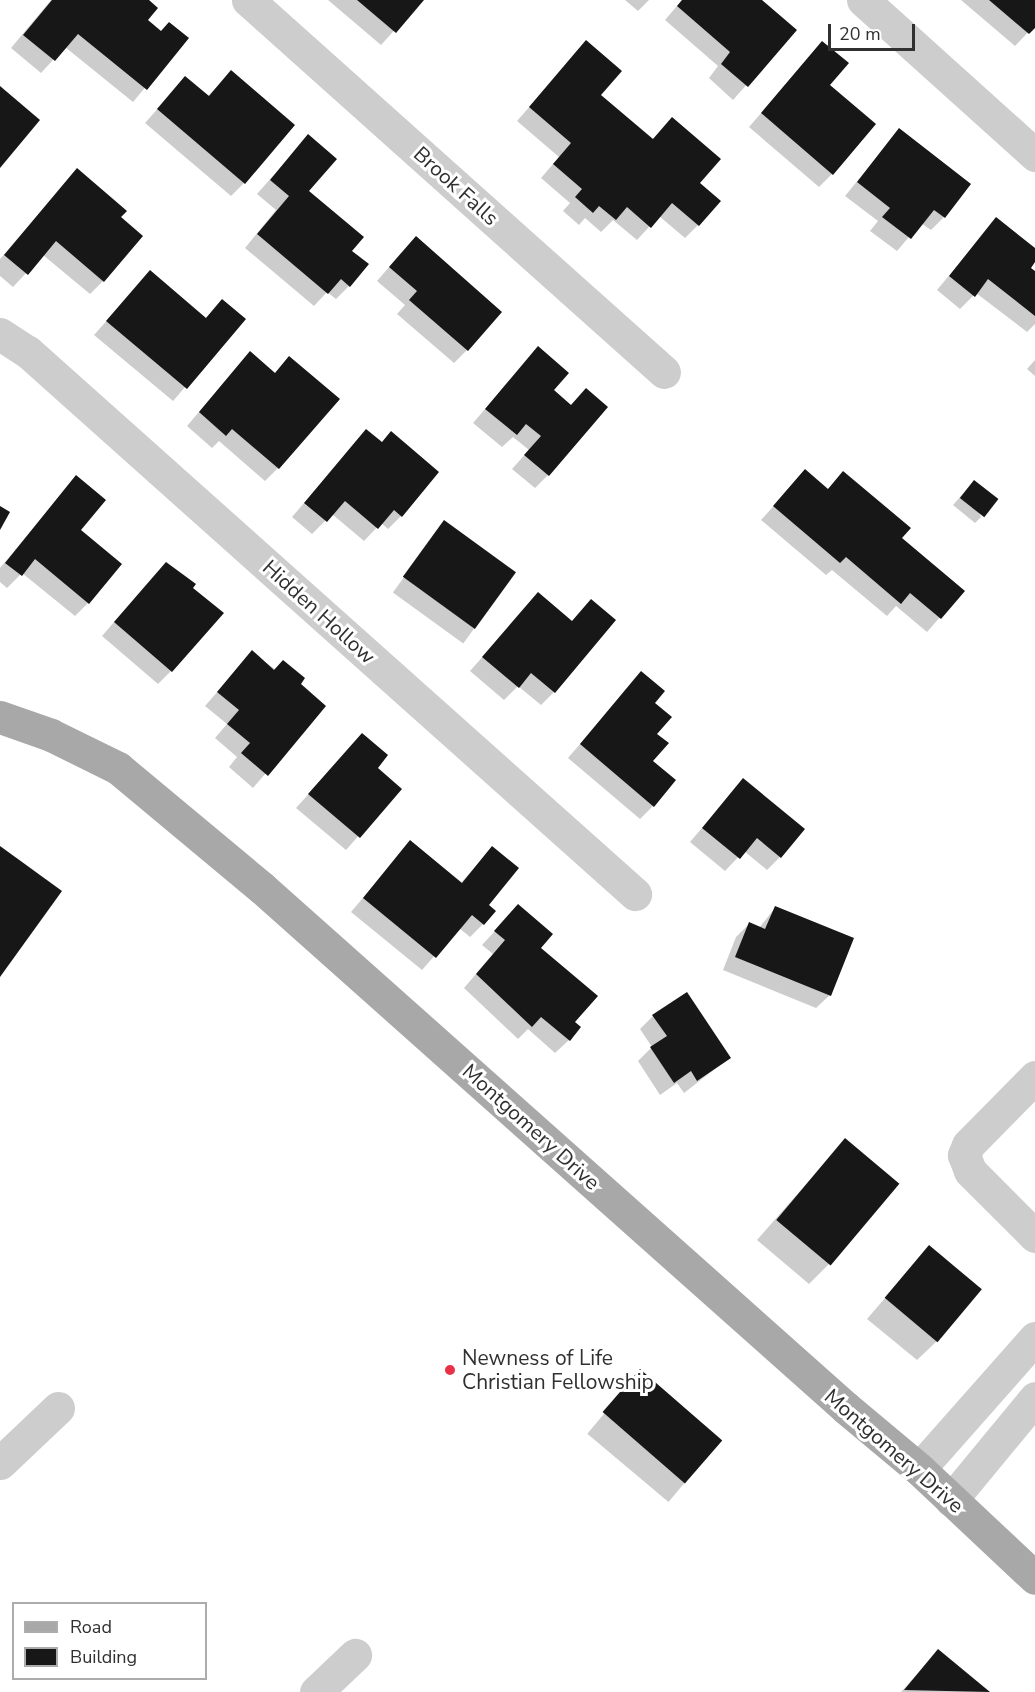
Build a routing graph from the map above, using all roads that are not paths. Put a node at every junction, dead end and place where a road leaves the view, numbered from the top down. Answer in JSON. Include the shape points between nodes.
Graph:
{"nodes":[{"id":1,"x":248,"y":0,"type":"edge"},
{"id":2,"x":863,"y":0,"type":"edge"},
{"id":3,"x":1035,"y":155,"type":"edge"},
{"id":4,"x":0,"y":334,"type":"edge"},
{"id":5,"x":664,"y":372,"type":"dead end"},
{"id":6,"x":0,"y":717,"type":"edge"},
{"id":7,"x":635,"y":894,"type":"dead end"},
{"id":8,"x":1035,"y":1077,"type":"edge"},
{"id":9,"x":1035,"y":1236,"type":"edge"},
{"id":10,"x":1035,"y":1338,"type":"edge"},
{"id":11,"x":1035,"y":1398,"type":"edge"},
{"id":12,"x":58,"y":1408,"type":"dead end"},
{"id":13,"x":0,"y":1463,"type":"edge"},
{"id":14,"x":919,"y":1469,"type":"junction"},
{"id":15,"x":951,"y":1500,"type":"junction"},
{"id":16,"x":1035,"y":1578,"type":"edge"},
{"id":17,"x":355,"y":1655,"type":"dead end"},
{"id":18,"x":316,"y":1692,"type":"edge"}],
"edges":[{"from":1,"to":5,"type":"street","name":"Brook Falls"},
{"from":2,"to":3,"type":"street"},
{"from":4,"to":7,"type":"street","name":"Hidden Hollow","via":[[28,352]]},
{"from":6,"to":14,"type":"main road","name":"Montgomery Drive","via":[[51,735],[118,768],[262,888]]},
{"from":8,"to":9,"type":"street","via":[[968,1145],[964,1155],[970,1171]]},
{"from":10,"to":14,"type":"street"},
{"from":11,"to":15,"type":"street"},
{"from":12,"to":13,"type":"street"},
{"from":14,"to":15,"type":"main road","name":"Montgomery Drive"},
{"from":15,"to":16,"type":"main road","name":"Montgomery Drive"},
{"from":17,"to":18,"type":"street"}]}
